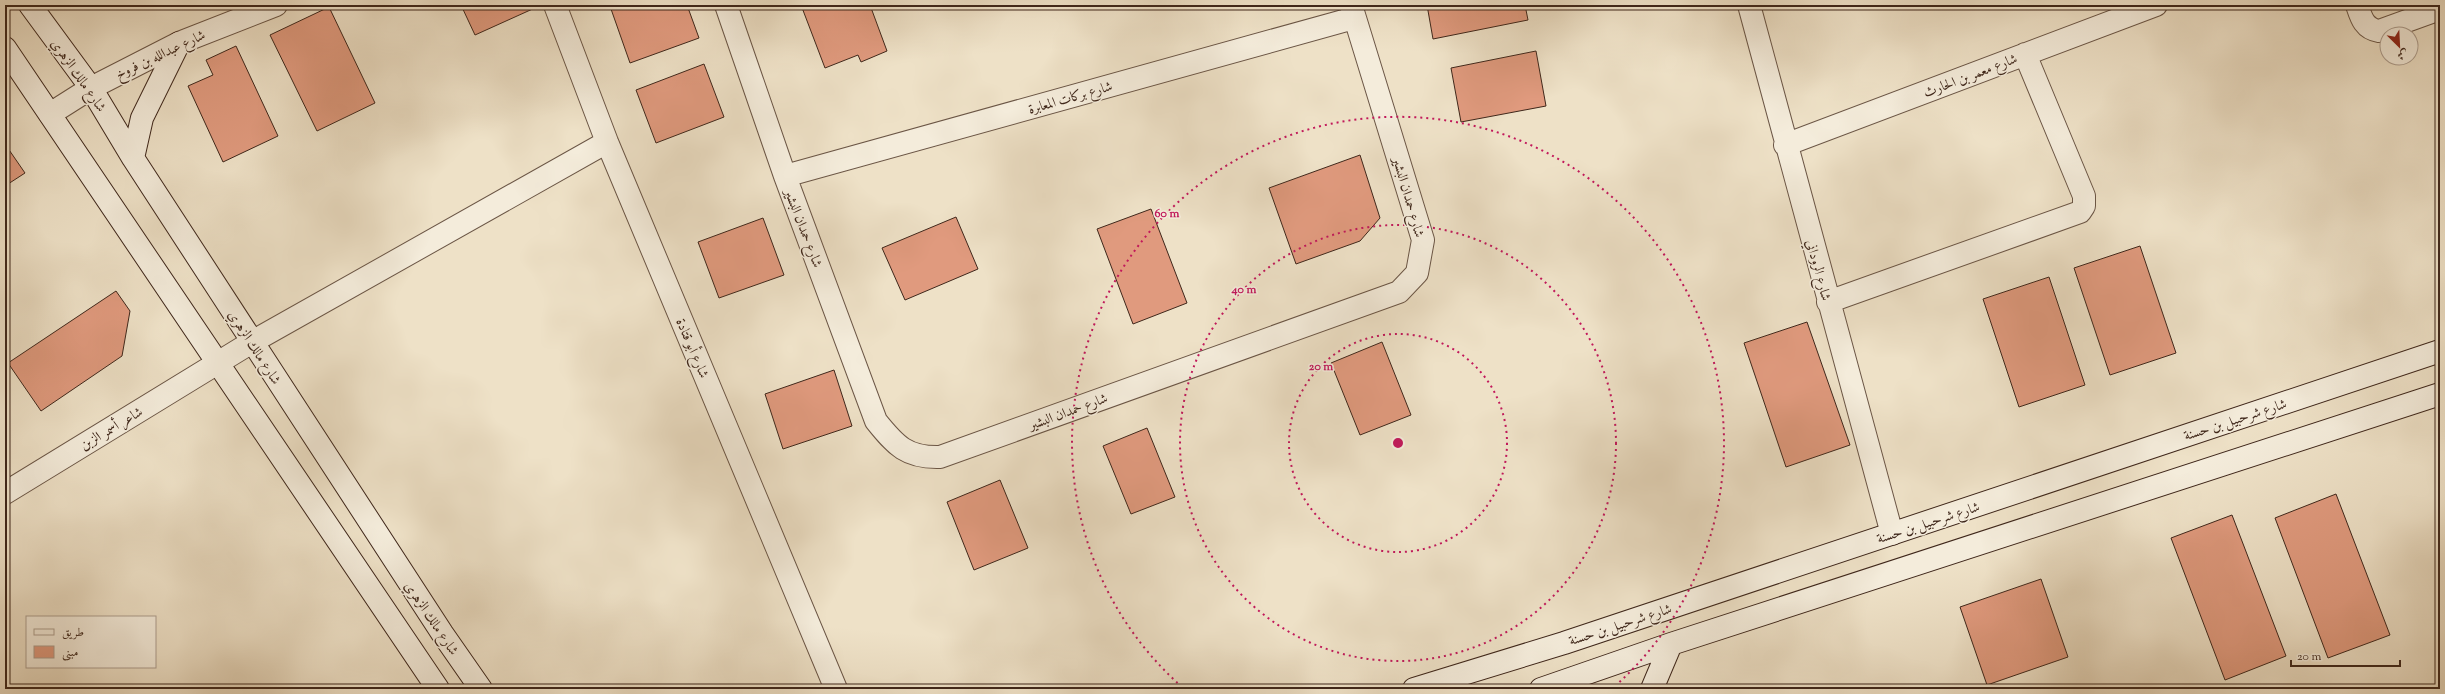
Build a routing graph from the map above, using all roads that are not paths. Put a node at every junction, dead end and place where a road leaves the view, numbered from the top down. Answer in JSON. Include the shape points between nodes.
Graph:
{"nodes":[{"id":1,"x":30,"y":5,"type":"edge"},
{"id":2,"x":276,"y":5,"type":"edge"},
{"id":3,"x":555,"y":5,"type":"edge"},
{"id":4,"x":726,"y":5,"type":"edge"},
{"id":5,"x":1749,"y":5,"type":"edge"},
{"id":6,"x":2156,"y":5,"type":"edge"},
{"id":7,"x":2357,"y":5,"type":"edge"},
{"id":8,"x":2440,"y":9,"type":"edge"},
{"id":9,"x":1353,"y":12,"type":"edge"},
{"id":10,"x":179,"y":43,"type":"junction"},
{"id":11,"x":5,"y":48,"type":"edge"},
{"id":12,"x":2026,"y":54,"type":"junction"},
{"id":13,"x":91,"y":88,"type":"junction"},
{"id":14,"x":50,"y":114,"type":"junction"},
{"id":15,"x":607,"y":142,"type":"junction"},
{"id":16,"x":1785,"y":144,"type":"junction"},
{"id":17,"x":132,"y":158,"type":"junction"},
{"id":18,"x":785,"y":176,"type":"junction"},
{"id":19,"x":1828,"y":302,"type":"junction"},
{"id":20,"x":252,"y":342,"type":"junction"},
{"id":21,"x":2440,"y":351,"type":"edge"},
{"id":22,"x":218,"y":364,"type":"junction"},
{"id":23,"x":2440,"y":394,"type":"edge"},
{"id":24,"x":5,"y":493,"type":"edge"},
{"id":25,"x":1892,"y":534,"type":"junction"},
{"id":26,"x":1671,"y":644,"type":"junction"},
{"id":27,"x":438,"y":689,"type":"edge"},
{"id":28,"x":481,"y":689,"type":"edge"},
{"id":29,"x":836,"y":689,"type":"edge"},
{"id":30,"x":1414,"y":689,"type":"edge"},
{"id":31,"x":1541,"y":689,"type":"edge"},
{"id":32,"x":1652,"y":689,"type":"edge"}],
"edges":[{"from":1,"to":13,"type":"street","name":"شارع مالك الزهري"},
{"from":2,"to":10,"type":"street","name":"شارع عبدالله بن فروخ"},
{"from":3,"to":15,"type":"street","name":"شارع أبو قتادة"},
{"from":4,"to":18,"type":"street","name":"شارع حمدان البشير"},
{"from":5,"to":16,"type":"street","name":"شارع الروداني"},
{"from":6,"to":12,"type":"street","name":"شارع معمر بن الحارث"},
{"from":7,"to":8,"type":"street","via":[[2363,22],[2372,30],[2379,31]]},
{"from":9,"to":18,"type":"street","name":"شارع بركات المعابرة"},
{"from":9,"to":18,"type":"street","name":"شارع حمدان البشير","via":[[1423,240],[1417,273],[1399,292],[940,457],[922,458],[904,450],[891,440],[876,421]]},
{"from":10,"to":13,"type":"street","name":"شارع عبدالله بن فروخ"},
{"from":10,"to":17,"type":"street","via":[[142,118]]},
{"from":11,"to":14,"type":"street"},
{"from":12,"to":16,"type":"street","name":"شارع معمر بن الحارث"},
{"from":12,"to":19,"type":"street","via":[[2084,196],[2084,206],[2080,212]]},
{"from":13,"to":14,"type":"street","name":"شارع عبدالله بن فروخ"},
{"from":13,"to":17,"type":"street","name":"شارع مالك الزهري"},
{"from":14,"to":22,"type":"street"},
{"from":15,"to":20,"type":"street","name":"شاعر أسمر الزبن"},
{"from":15,"to":29,"type":"street","name":"شارع أبو قتادة"},
{"from":16,"to":19,"type":"street","name":"شارع الروداني"},
{"from":17,"to":20,"type":"street","name":"شارع مالك الزهري"},
{"from":19,"to":25,"type":"street","name":"شارع الروداني"},
{"from":20,"to":22,"type":"street","name":"شاعر أسمر الزبن"},
{"from":20,"to":28,"type":"street","name":"شارع مالك الزهري"},
{"from":21,"to":25,"type":"street","name":"شارع شرحبيل بن حسنة"},
{"from":22,"to":24,"type":"street","name":"شاعر أسمر الزبن"},
{"from":22,"to":27,"type":"street"},
{"from":23,"to":26,"type":"street"},
{"from":25,"to":30,"type":"street","name":"شارع شرحبيل بن حسنة","via":[[1564,643]]},
{"from":26,"to":31,"type":"street"},
{"from":26,"to":32,"type":"street"}]}
